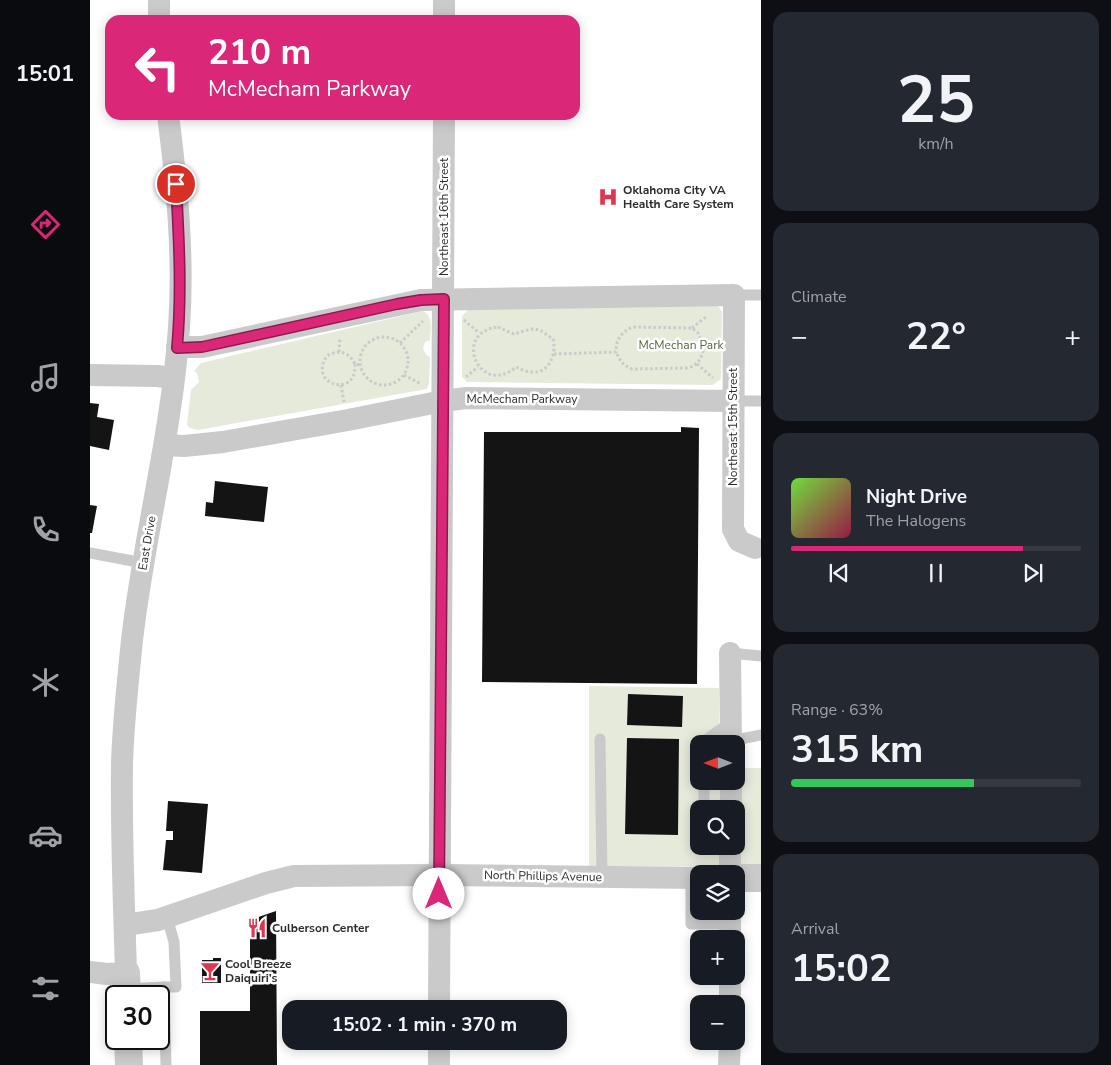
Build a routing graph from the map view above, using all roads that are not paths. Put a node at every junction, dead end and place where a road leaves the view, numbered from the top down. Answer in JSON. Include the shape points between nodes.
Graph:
{"nodes":[{"id":1,"x":159,"y":0,"type":"edge"},
{"id":2,"x":444,"y":0,"type":"edge"},
{"id":3,"x":159,"y":15,"type":"edge"},
{"id":4,"x":444,"y":15,"type":"edge"},
{"id":5,"x":169,"y":120,"type":"edge"},
{"id":6,"x":444,"y":120,"type":"edge"},
{"id":7,"x":734,"y":296,"type":"junction"},
{"id":8,"x":761,"y":296,"type":"edge"},
{"id":9,"x":450,"y":307,"type":"junction"},
{"id":10,"x":177,"y":348,"type":"junction"},
{"id":11,"x":90,"y":376,"type":"edge"},
{"id":12,"x":174,"y":378,"type":"junction"},
{"id":13,"x":443,"y":400,"type":"junction"},
{"id":14,"x":733,"y":401,"type":"junction"},
{"id":15,"x":761,"y":401,"type":"edge"},
{"id":16,"x":165,"y":445,"type":"junction"},
{"id":17,"x":755,"y":548,"type":"dead end"},
{"id":18,"x":90,"y":553,"type":"edge"},
{"id":19,"x":143,"y":563,"type":"junction"},
{"id":20,"x":730,"y":652,"type":"joint"},
{"id":21,"x":761,"y":656,"type":"edge"},
{"id":22,"x":731,"y":735,"type":"edge"},
{"id":23,"x":761,"y":735,"type":"edge"},
{"id":24,"x":745,"y":736,"type":"edge"},
{"id":25,"x":600,"y":739,"type":"dead end"},
{"id":26,"x":439,"y":875,"type":"junction"},
{"id":27,"x":602,"y":877,"type":"junction"},
{"id":28,"x":690,"y":878,"type":"edge"},
{"id":29,"x":745,"y":878,"type":"edge"},
{"id":30,"x":761,"y":878,"type":"edge"},
{"id":31,"x":167,"y":918,"type":"junction"},
{"id":32,"x":691,"y":920,"type":"edge"},
{"id":33,"x":125,"y":925,"type":"junction"},
{"id":34,"x":730,"y":925,"type":"edge"},
{"id":35,"x":90,"y":972,"type":"edge"},
{"id":36,"x":124,"y":985,"type":"edge"},
{"id":37,"x":126,"y":985,"type":"edge"},
{"id":38,"x":170,"y":987,"type":"edge"},
{"id":39,"x":439,"y":1000,"type":"edge"},
{"id":40,"x":128,"y":1050,"type":"edge"},
{"id":41,"x":166,"y":1050,"type":"edge"},
{"id":42,"x":439,"y":1050,"type":"edge"},
{"id":43,"x":730,"y":1050,"type":"edge"},
{"id":44,"x":129,"y":1065,"type":"edge"},
{"id":45,"x":166,"y":1065,"type":"edge"},
{"id":46,"x":439,"y":1065,"type":"edge"},
{"id":47,"x":730,"y":1065,"type":"edge"}],
"edges":[{"from":1,"to":3,"type":"street"},
{"from":2,"to":4,"type":"street"},
{"from":5,"to":10,"type":"street","name":"East Drive","via":[[179,232]]},
{"from":6,"to":9,"type":"street","name":"Northeast 16th Street"},
{"from":7,"to":8,"type":"lane"},
{"from":7,"to":9,"type":"street"},
{"from":7,"to":14,"type":"street","name":"Northeast 15th Street"},
{"from":9,"to":10,"type":"street","via":[[421,300],[202,347]]},
{"from":9,"to":13,"type":"street","name":"Northeast 16th Street"},
{"from":10,"to":12,"type":"street","name":"East Drive"},
{"from":11,"to":12,"type":"street"},
{"from":12,"to":16,"type":"street","name":"East Drive"},
{"from":13,"to":14,"type":"street","name":"McMecham Parkway"},
{"from":13,"to":16,"type":"street","name":"McMecham Parkway","via":[[223,442]]},
{"from":13,"to":26,"type":"street","name":"Northeast 16th Street"},
{"from":14,"to":15,"type":"lane"},
{"from":14,"to":17,"type":"street","name":"Northeast 15th Street","via":[[733,529],[739,541]]},
{"from":16,"to":19,"type":"street","name":"East Drive"},
{"from":18,"to":19,"type":"lane"},
{"from":19,"to":33,"type":"street","name":"East Drive","via":[[126,700],[122,764]]},
{"from":20,"to":21,"type":"lane"},
{"from":20,"to":22,"type":"street"},
{"from":23,"to":24,"type":"lane"},
{"from":25,"to":27,"type":"lane"},
{"from":26,"to":27,"type":"street","name":"North Phillips Avenue"},
{"from":26,"to":31,"type":"street","name":"North Phillips Avenue","via":[[294,876]]},
{"from":26,"to":39,"type":"street","name":"Northeast 16th Street"},
{"from":27,"to":28,"type":"street","name":"North Phillips Avenue"},
{"from":29,"to":30,"type":"street"},
{"from":31,"to":33,"type":"street","name":"North Phillips Avenue"},
{"from":31,"to":38,"type":"lane","via":[[174,942],[176,987]]},
{"from":32,"to":34,"type":"lane","via":[[691,924]]},
{"from":33,"to":37,"type":"street","name":"East Drive"},
{"from":35,"to":36,"type":"street","via":[[107,974]]},
{"from":40,"to":44,"type":"street"},
{"from":41,"to":45,"type":"lane"},
{"from":42,"to":46,"type":"street"},
{"from":43,"to":47,"type":"street"}]}
